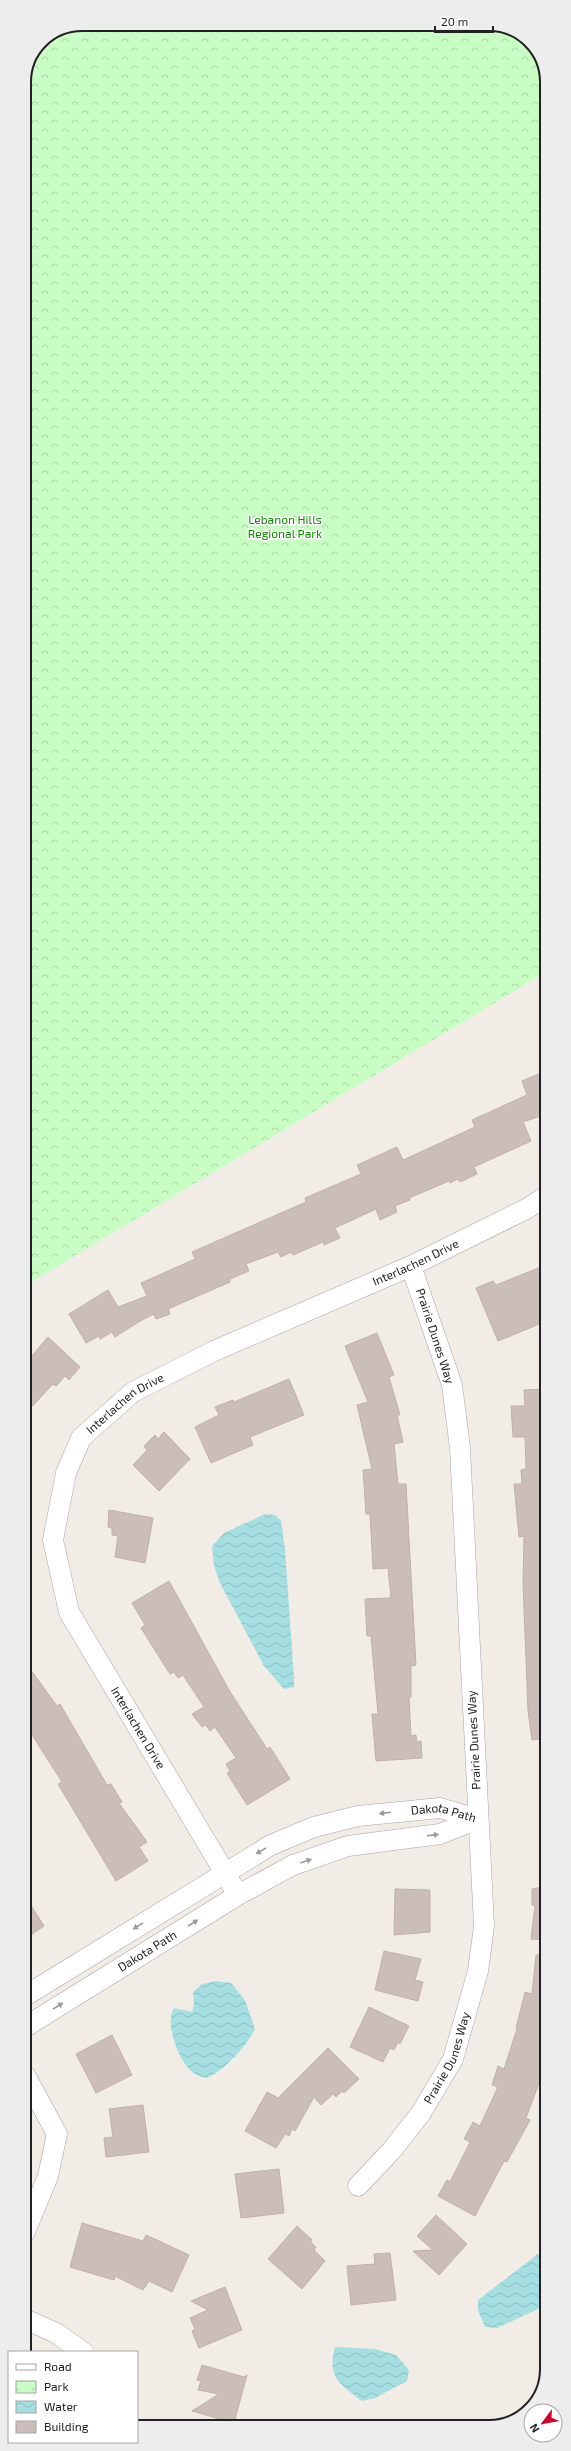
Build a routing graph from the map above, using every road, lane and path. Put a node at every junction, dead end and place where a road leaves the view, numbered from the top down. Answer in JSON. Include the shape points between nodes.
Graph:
{"nodes":[{"id":1,"x":540,"y":1200,"type":"edge"},
{"id":2,"x":411,"y":1266,"type":"junction"},
{"id":3,"x":478,"y":1819,"type":"junction"},
{"id":4,"x":225,"y":1873,"type":"junction"},
{"id":5,"x":238,"y":1895,"type":"junction"},
{"id":6,"x":31,"y":1992,"type":"edge"},
{"id":7,"x":31,"y":2023,"type":"edge"},
{"id":8,"x":31,"y":2086,"type":"edge"},
{"id":9,"x":358,"y":2186,"type":"dead end"},
{"id":10,"x":31,"y":2217,"type":"edge"},
{"id":11,"x":31,"y":2322,"type":"edge"},
{"id":12,"x":82,"y":2351,"type":"edge"}],
"edges":[{"from":1,"to":2,"type":"street","name":"Interlachen Drive"},
{"from":2,"to":3,"type":"street","name":"Prairie Dunes Way","via":[[452,1384],[460,1448]]},
{"from":2,"to":4,"type":"street","name":"Interlachen Drive","via":[[214,1351],[133,1392],[81,1438],[66,1473],[53,1540],[69,1612]]},
{"from":3,"to":4,"type":"street","name":"Dakota Path","one_way":true,"via":[[440,1808],[358,1816],[314,1828],[271,1845]]},
{"from":5,"to":3,"type":"street","name":"Dakota Path","one_way":true,"via":[[293,1865],[348,1846],[440,1834]]},
{"from":3,"to":9,"type":"street","name":"Prairie Dunes Way","via":[[484,1926],[478,1971],[453,2059],[421,2113],[392,2150]]},
{"from":4,"to":5,"type":"street","name":"Interlachen Drive"},
{"from":4,"to":6,"type":"street","name":"Dakota Path","one_way":true},
{"from":7,"to":5,"type":"street","name":"Dakota Path","one_way":true},
{"from":8,"to":10,"type":"street","via":[[57,2134],[48,2176]]},
{"from":11,"to":12,"type":"street","via":[[56,2333]]}]}
